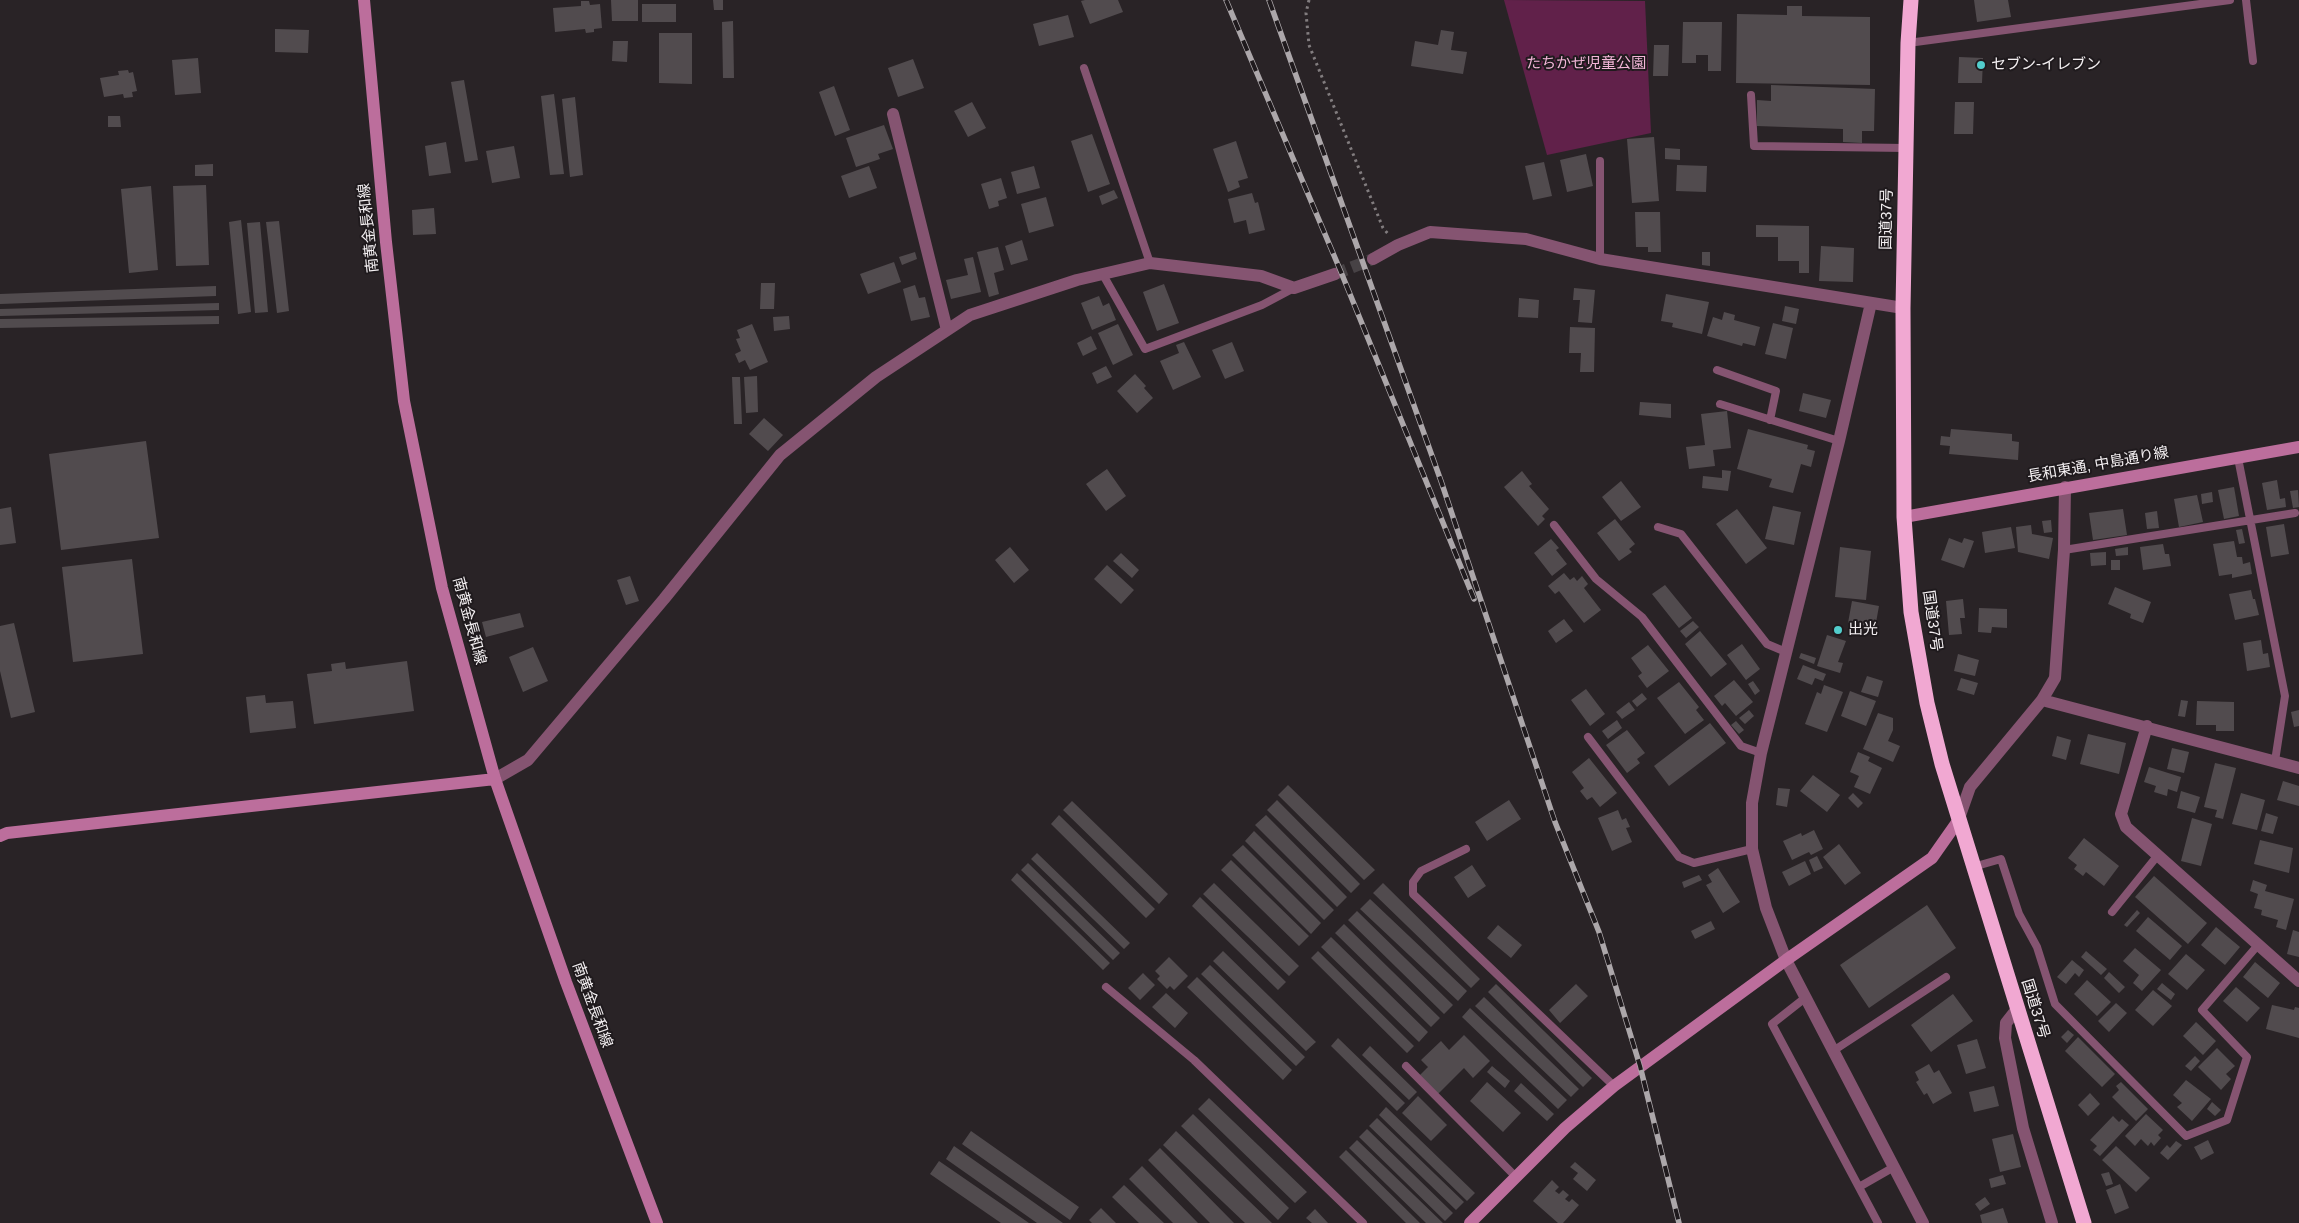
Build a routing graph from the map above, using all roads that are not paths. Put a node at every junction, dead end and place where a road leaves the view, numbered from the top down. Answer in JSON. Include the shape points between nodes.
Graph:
{"nodes":[{"id":1,"x":364,"y":0,"type":"edge"},
{"id":2,"x":1911,"y":0,"type":"edge"},
{"id":3,"x":2230,"y":0,"type":"edge"},
{"id":4,"x":2246,"y":0,"type":"edge"},
{"id":5,"x":1908,"y":43,"type":"junction"},
{"id":6,"x":2253,"y":61,"type":"dead end"},
{"id":7,"x":1084,"y":68,"type":"dead end"},
{"id":8,"x":1751,"y":95,"type":"dead end"},
{"id":9,"x":893,"y":114,"type":"dead end"},
{"id":10,"x":1906,"y":148,"type":"junction"},
{"id":11,"x":1600,"y":161,"type":"dead end"},
{"id":12,"x":1373,"y":259,"type":"tunnel mouth"},
{"id":13,"x":1600,"y":259,"type":"junction"},
{"id":14,"x":1150,"y":263,"type":"junction"},
{"id":15,"x":1102,"y":273,"type":"junction"},
{"id":16,"x":1334,"y":274,"type":"tunnel mouth"},
{"id":17,"x":1294,"y":288,"type":"junction"},
{"id":18,"x":1871,"y":303,"type":"junction"},
{"id":19,"x":1903,"y":308,"type":"junction"},
{"id":20,"x":947,"y":330,"type":"junction"},
{"id":21,"x":1716,"y":370,"type":"dead end"},
{"id":22,"x":1720,"y":404,"type":"dead end"},
{"id":23,"x":1770,"y":420,"type":"junction"},
{"id":24,"x":1839,"y":441,"type":"junction"},
{"id":25,"x":2299,"y":447,"type":"edge"},
{"id":26,"x":2238,"y":458,"type":"junction"},
{"id":27,"x":2065,"y":487,"type":"junction"},
{"id":28,"x":2294,"y":513,"type":"dead end"},
{"id":29,"x":1904,"y":517,"type":"junction"},
{"id":30,"x":2250,"y":519,"type":"junction"},
{"id":31,"x":1554,"y":525,"type":"dead end"},
{"id":32,"x":1658,"y":527,"type":"dead end"},
{"id":33,"x":2064,"y":550,"type":"junction"},
{"id":34,"x":1786,"y":652,"type":"junction"},
{"id":35,"x":2042,"y":700,"type":"junction"},
{"id":36,"x":2147,"y":726,"type":"junction"},
{"id":37,"x":1588,"y":737,"type":"dead end"},
{"id":38,"x":1761,"y":753,"type":"junction"},
{"id":39,"x":2275,"y":761,"type":"junction"},
{"id":40,"x":2299,"y":768,"type":"edge"},
{"id":41,"x":496,"y":779,"type":"junction"},
{"id":42,"x":1958,"y":821,"type":"junction"},
{"id":43,"x":0,"y":836,"type":"edge"},
{"id":44,"x":1466,"y":849,"type":"dead end"},
{"id":45,"x":1752,"y":849,"type":"junction"},
{"id":46,"x":2158,"y":856,"type":"junction"},
{"id":47,"x":1973,"y":867,"type":"junction"},
{"id":48,"x":2112,"y":912,"type":"dead end"},
{"id":49,"x":2258,"y":946,"type":"junction"},
{"id":50,"x":1786,"y":960,"type":"junction"},
{"id":51,"x":1946,"y":977,"type":"dead end"},
{"id":52,"x":2299,"y":981,"type":"edge"},
{"id":53,"x":1106,"y":987,"type":"dead end"},
{"id":54,"x":1806,"y":998,"type":"junction"},
{"id":55,"x":2017,"y":1009,"type":"junction"},
{"id":56,"x":1833,"y":1051,"type":"junction"},
{"id":57,"x":1406,"y":1066,"type":"dead end"},
{"id":58,"x":1614,"y":1086,"type":"junction"},
{"id":59,"x":1894,"y":1167,"type":"junction"},
{"id":60,"x":1517,"y":1178,"type":"junction"},
{"id":61,"x":1859,"y":1187,"type":"junction"},
{"id":62,"x":657,"y":1223,"type":"edge"},
{"id":63,"x":1363,"y":1223,"type":"edge"},
{"id":64,"x":1470,"y":1223,"type":"edge"},
{"id":65,"x":1878,"y":1223,"type":"edge"},
{"id":66,"x":1923,"y":1223,"type":"edge"},
{"id":67,"x":2052,"y":1223,"type":"edge"},
{"id":68,"x":2084,"y":1223,"type":"edge"}],
"edges":[{"from":1,"to":41,"type":"street","name":"南黄金長和線","via":[[404,401],[442,588]]},
{"from":2,"to":5,"type":"highway","name":"国道37号"},
{"from":3,"to":5,"type":"lane"},
{"from":4,"to":6,"type":"lane"},
{"from":5,"to":10,"type":"highway","name":"国道37号"},
{"from":7,"to":14,"type":"lane"},
{"from":8,"to":10,"type":"lane","via":[[1754,146]]},
{"from":9,"to":20,"type":"street"},
{"from":10,"to":19,"type":"highway","name":"国道37号"},
{"from":11,"to":13,"type":"lane"},
{"from":12,"to":13,"type":"street","via":[[1398,244],[1430,232],[1526,238]]},
{"from":13,"to":18,"type":"street"},
{"from":14,"to":15,"type":"street"},
{"from":14,"to":17,"type":"street","via":[[1261,276]]},
{"from":15,"to":17,"type":"lane","via":[[1145,349],[1262,305]]},
{"from":15,"to":20,"type":"street","via":[[970,315]]},
{"from":16,"to":17,"type":"street"},
{"from":18,"to":19,"type":"street"},
{"from":18,"to":24,"type":"street"},
{"from":19,"to":29,"type":"highway","name":"国道37号"},
{"from":20,"to":41,"type":"street","via":[[876,377],[780,455],[528,760]]},
{"from":21,"to":23,"type":"lane","via":[[1776,392]]},
{"from":22,"to":23,"type":"lane"},
{"from":23,"to":24,"type":"lane"},
{"from":24,"to":34,"type":"street"},
{"from":25,"to":26,"type":"street","name":"長和東通, 中島通り線"},
{"from":26,"to":27,"type":"street","name":"長和東通, 中島通り線"},
{"from":26,"to":30,"type":"lane"},
{"from":27,"to":29,"type":"street","name":"長和東通, 中島通り線"},
{"from":27,"to":33,"type":"street"},
{"from":28,"to":30,"type":"lane"},
{"from":29,"to":42,"type":"highway","name":"国道37号","via":[[1911,612],[1927,703]]},
{"from":30,"to":33,"type":"lane"},
{"from":30,"to":39,"type":"lane","via":[[2285,696]]},
{"from":31,"to":38,"type":"lane","via":[[1596,579],[1642,617],[1741,746]]},
{"from":32,"to":34,"type":"lane","via":[[1681,534],[1768,644]]},
{"from":33,"to":35,"type":"street","via":[[2055,678]]},
{"from":34,"to":38,"type":"street"},
{"from":35,"to":36,"type":"street"},
{"from":35,"to":42,"type":"street","via":[[1970,787]]},
{"from":36,"to":39,"type":"street"},
{"from":36,"to":46,"type":"street","via":[[2121,814],[2126,827]]},
{"from":37,"to":45,"type":"lane","via":[[1679,857],[1694,863]]},
{"from":38,"to":45,"type":"street","via":[[1752,803]]},
{"from":39,"to":40,"type":"street"},
{"from":41,"to":43,"type":"street"},
{"from":41,"to":62,"type":"street","name":"南黄金長和線","via":[[566,982]]},
{"from":42,"to":47,"type":"highway","name":"国道37号"},
{"from":42,"to":50,"type":"street","via":[[1932,858]]},
{"from":44,"to":58,"type":"lane","via":[[1421,871],[1413,882],[1413,894]]},
{"from":45,"to":50,"type":"street","via":[[1766,908]]},
{"from":46,"to":48,"type":"lane"},
{"from":46,"to":49,"type":"street"},
{"from":47,"to":49,"type":"lane","via":[[2001,859],[2018,914],[2037,947],[2055,1004],[2186,1136],[2227,1120],[2247,1057],[2202,1010]]},
{"from":47,"to":55,"type":"highway","name":"国道37号"},
{"from":49,"to":52,"type":"street"},
{"from":50,"to":54,"type":"street"},
{"from":50,"to":58,"type":"street"},
{"from":51,"to":56,"type":"lane"},
{"from":53,"to":63,"type":"lane","via":[[1194,1060]]},
{"from":54,"to":56,"type":"street"},
{"from":54,"to":61,"type":"lane","via":[[1772,1024]]},
{"from":55,"to":67,"type":"street","via":[[2006,1023],[2005,1038],[2022,1128]]},
{"from":55,"to":68,"type":"highway","name":"国道37号"},
{"from":56,"to":59,"type":"street"},
{"from":57,"to":60,"type":"lane"},
{"from":58,"to":60,"type":"street","via":[[1565,1128]]},
{"from":59,"to":61,"type":"lane"},
{"from":59,"to":66,"type":"street"},
{"from":60,"to":64,"type":"street"},
{"from":61,"to":65,"type":"lane"}]}
